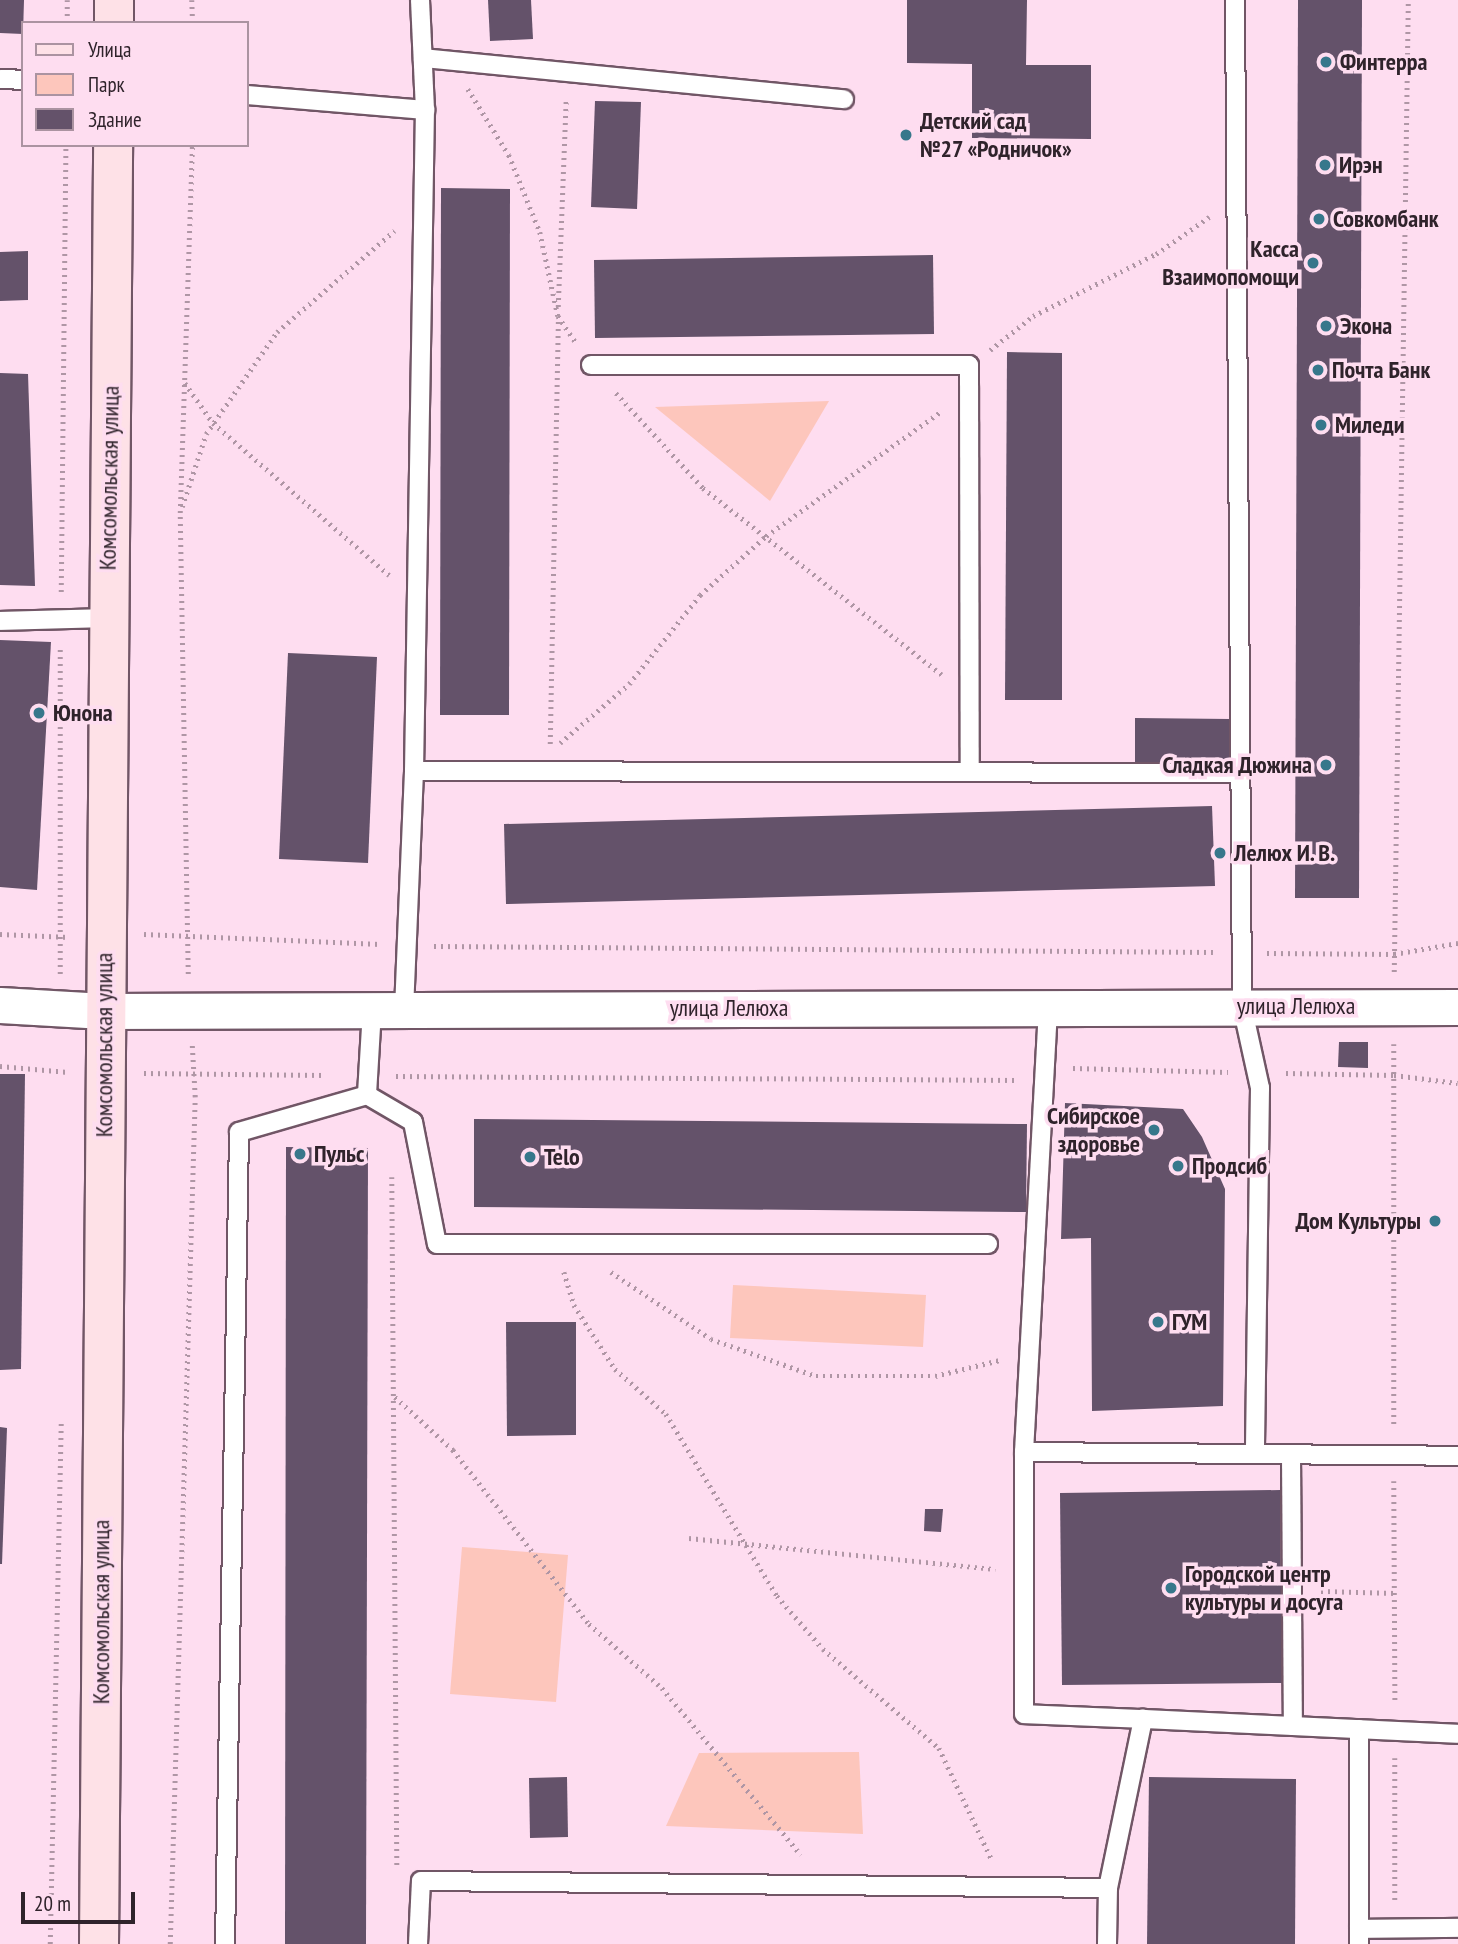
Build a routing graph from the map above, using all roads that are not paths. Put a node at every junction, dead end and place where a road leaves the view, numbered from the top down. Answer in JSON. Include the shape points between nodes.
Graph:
{"nodes":[{"id":1,"x":114,"y":0,"type":"edge"},
{"id":2,"x":421,"y":0,"type":"edge"},
{"id":3,"x":1235,"y":0,"type":"edge"},
{"id":4,"x":114,"y":21,"type":"edge"},
{"id":5,"x":423,"y":58,"type":"junction"},
{"id":6,"x":0,"y":79,"type":"edge"},
{"id":7,"x":21,"y":80,"type":"edge"},
{"id":8,"x":248,"y":95,"type":"edge"},
{"id":9,"x":844,"y":99,"type":"dead end"},
{"id":10,"x":425,"y":110,"type":"junction"},
{"id":11,"x":113,"y":147,"type":"edge"},
{"id":12,"x":591,"y":365,"type":"road end"},
{"id":13,"x":108,"y":618,"type":"junction"},
{"id":14,"x":0,"y":621,"type":"edge"},
{"id":15,"x":414,"y":771,"type":"junction"},
{"id":16,"x":970,"y":772,"type":"junction"},
{"id":17,"x":1241,"y":773,"type":"junction"},
{"id":18,"x":0,"y":1005,"type":"edge"},
{"id":19,"x":1048,"y":1006,"type":"junction"},
{"id":20,"x":1242,"y":1006,"type":"junction"},
{"id":21,"x":1458,"y":1007,"type":"edge"},
{"id":22,"x":388,"y":1010,"type":"junction"},
{"id":23,"x":104,"y":1011,"type":"junction"},
{"id":24,"x":367,"y":1096,"type":"junction"},
{"id":25,"x":988,"y":1244,"type":"dead end"},
{"id":26,"x":1024,"y":1452,"type":"junction"},
{"id":27,"x":1255,"y":1454,"type":"junction"},
{"id":28,"x":1292,"y":1454,"type":"junction"},
{"id":29,"x":1458,"y":1456,"type":"edge"},
{"id":30,"x":1143,"y":1719,"type":"junction"},
{"id":31,"x":1293,"y":1726,"type":"junction"},
{"id":32,"x":1359,"y":1729,"type":"junction"},
{"id":33,"x":1458,"y":1734,"type":"edge"},
{"id":34,"x":1108,"y":1888,"type":"junction"},
{"id":35,"x":1458,"y":1928,"type":"edge"},
{"id":36,"x":1359,"y":1936,"type":"edge"},
{"id":37,"x":99,"y":1944,"type":"edge"},
{"id":38,"x":225,"y":1944,"type":"edge"},
{"id":39,"x":418,"y":1944,"type":"edge"},
{"id":40,"x":1107,"y":1944,"type":"edge"}],
"edges":[{"from":1,"to":4,"type":"street"},
{"from":2,"to":5,"type":"lane"},
{"from":3,"to":17,"type":"lane"},
{"from":5,"to":9,"type":"lane"},
{"from":5,"to":10,"type":"lane"},
{"from":6,"to":7,"type":"lane"},
{"from":8,"to":10,"type":"lane"},
{"from":10,"to":15,"type":"lane"},
{"from":11,"to":13,"type":"street","name":"Комсомольская улица"},
{"from":12,"to":16,"type":"lane","via":[[970,365]]},
{"from":13,"to":14,"type":"lane"},
{"from":13,"to":23,"type":"street","name":"Комсомольская улица"},
{"from":15,"to":16,"type":"lane"},
{"from":15,"to":22,"type":"lane","via":[[407,946]]},
{"from":16,"to":17,"type":"lane"},
{"from":17,"to":20,"type":"lane"},
{"from":18,"to":23,"type":"street","name":"улица Лелюха"},
{"from":19,"to":20,"type":"street","name":"улица Лелюха"},
{"from":19,"to":22,"type":"street","name":"улица Лелюха"},
{"from":19,"to":26,"type":"lane"},
{"from":20,"to":21,"type":"street","name":"улица Лелюха"},
{"from":20,"to":27,"type":"lane","via":[[1257,1073]]},
{"from":22,"to":23,"type":"street","name":"улица Лелюха"},
{"from":22,"to":24,"type":"lane","via":[[368,1075]]},
{"from":23,"to":37,"type":"street","name":"Комсомольская улица","via":[[87,1071]]},
{"from":24,"to":25,"type":"lane","via":[[413,1122],[437,1244]]},
{"from":24,"to":38,"type":"lane","via":[[239,1132]]},
{"from":26,"to":27,"type":"lane"},
{"from":26,"to":30,"type":"lane","via":[[1024,1714]]},
{"from":27,"to":28,"type":"lane"},
{"from":28,"to":29,"type":"lane"},
{"from":28,"to":31,"type":"lane"},
{"from":30,"to":31,"type":"lane"},
{"from":30,"to":34,"type":"lane"},
{"from":31,"to":32,"type":"lane"},
{"from":32,"to":33,"type":"lane"},
{"from":32,"to":36,"type":"lane"},
{"from":34,"to":39,"type":"lane","via":[[421,1881]]},
{"from":34,"to":40,"type":"lane"},
{"from":35,"to":36,"type":"lane"}]}
